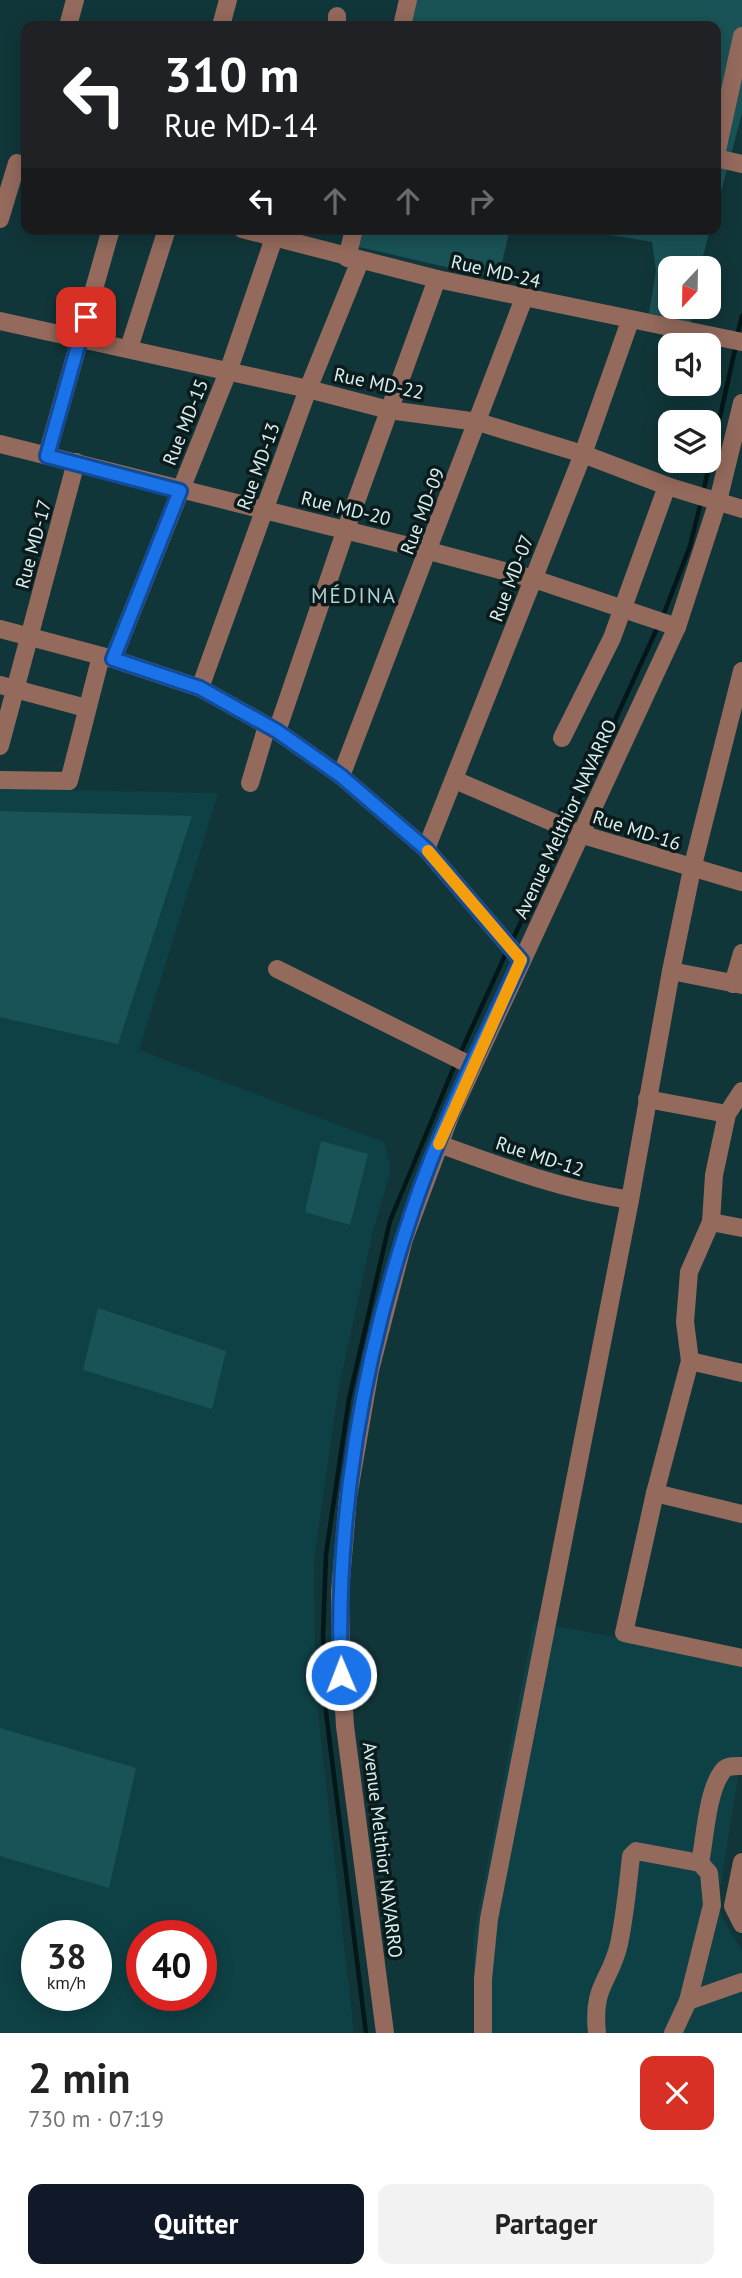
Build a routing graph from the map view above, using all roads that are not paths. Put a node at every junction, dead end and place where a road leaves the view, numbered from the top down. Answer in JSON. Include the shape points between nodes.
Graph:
{"nodes":[{"id":1,"x":75,"y":0,"type":"edge"},
{"id":2,"x":228,"y":0,"type":"edge"},
{"id":3,"x":408,"y":0,"type":"edge"},
{"id":4,"x":69,"y":21,"type":"edge"},
{"id":5,"x":222,"y":21,"type":"edge"},
{"id":6,"x":403,"y":21,"type":"edge"},
{"id":7,"x":742,"y":36,"type":"edge"},
{"id":8,"x":721,"y":134,"type":"edge"},
{"id":9,"x":0,"y":156,"type":"edge"},
{"id":10,"x":721,"y":158,"type":"edge"},
{"id":11,"x":742,"y":163,"type":"edge"},
{"id":12,"x":21,"y":164,"type":"edge"},
{"id":13,"x":21,"y":166,"type":"edge"},
{"id":14,"x":0,"y":217,"type":"edge"},
{"id":15,"x":109,"y":235,"type":"edge"},
{"id":16,"x":165,"y":235,"type":"edge"},
{"id":17,"x":354,"y":235,"type":"edge"},
{"id":18,"x":284,"y":236,"type":"edge"},
{"id":19,"x":354,"y":259,"type":"junction"},
{"id":20,"x":437,"y":279,"type":"junction"},
{"id":21,"x":524,"y":298,"type":"junction"},
{"id":22,"x":0,"y":321,"type":"edge"},
{"id":23,"x":630,"y":321,"type":"junction"},
{"id":24,"x":80,"y":338,"type":"junction"},
{"id":25,"x":742,"y":342,"type":"edge"},
{"id":26,"x":129,"y":348,"type":"junction"},
{"id":27,"x":228,"y":372,"type":"junction"},
{"id":28,"x":308,"y":389,"type":"junction"},
{"id":29,"x":742,"y":403,"type":"edge"},
{"id":30,"x":389,"y":410,"type":"junction"},
{"id":31,"x":478,"y":422,"type":"junction"},
{"id":32,"x":0,"y":444,"type":"edge"},
{"id":33,"x":583,"y":454,"type":"junction"},
{"id":34,"x":47,"y":456,"type":"junction"},
{"id":35,"x":76,"y":462,"type":"junction"},
{"id":36,"x":667,"y":486,"type":"junction"},
{"id":37,"x":180,"y":491,"type":"junction"},
{"id":38,"x":718,"y":501,"type":"junction"},
{"id":39,"x":265,"y":509,"type":"junction"},
{"id":40,"x":742,"y":509,"type":"edge"},
{"id":41,"x":346,"y":529,"type":"junction"},
{"id":42,"x":429,"y":551,"type":"junction"},
{"id":43,"x":534,"y":579,"type":"junction"},
{"id":44,"x":624,"y":608,"type":"junction"},
{"id":45,"x":677,"y":626,"type":"junction"},
{"id":46,"x":0,"y":629,"type":"edge"},
{"id":47,"x":29,"y":638,"type":"junction"},
{"id":48,"x":107,"y":657,"type":"junction"},
{"id":49,"x":742,"y":671,"type":"edge"},
{"id":50,"x":7,"y":687,"type":"edge"},
{"id":51,"x":200,"y":688,"type":"junction"},
{"id":52,"x":86,"y":708,"type":"junction"},
{"id":53,"x":272,"y":728,"type":"junction"},
{"id":54,"x":562,"y":738,"type":"dead end"},
{"id":55,"x":0,"y":746,"type":"edge"},
{"id":56,"x":341,"y":776,"type":"junction"},
{"id":57,"x":0,"y":780,"type":"edge"},
{"id":58,"x":455,"y":780,"type":"junction"},
{"id":59,"x":250,"y":783,"type":"dead end"},
{"id":60,"x":580,"y":834,"type":"junction"},
{"id":61,"x":426,"y":849,"type":"junction"},
{"id":62,"x":692,"y":869,"type":"junction"},
{"id":63,"x":742,"y":882,"type":"edge"},
{"id":64,"x":742,"y":953,"type":"edge"},
{"id":65,"x":521,"y":960,"type":"junction"},
{"id":66,"x":277,"y":969,"type":"dead end"},
{"id":67,"x":671,"y":971,"type":"junction"},
{"id":68,"x":738,"y":985,"type":"edge"},
{"id":69,"x":472,"y":1066,"type":"junction"},
{"id":70,"x":742,"y":1091,"type":"edge"},
{"id":71,"x":647,"y":1099,"type":"junction"},
{"id":72,"x":727,"y":1114,"type":"junction"},
{"id":73,"x":439,"y":1144,"type":"junction"},
{"id":74,"x":630,"y":1200,"type":"junction"},
{"id":75,"x":712,"y":1222,"type":"junction"},
{"id":76,"x":742,"y":1228,"type":"edge"},
{"id":77,"x":690,"y":1361,"type":"junction"},
{"id":78,"x":742,"y":1373,"type":"edge"},
{"id":79,"x":655,"y":1493,"type":"junction"},
{"id":80,"x":742,"y":1514,"type":"edge"},
{"id":81,"x":742,"y":1658,"type":"edge"},
{"id":82,"x":742,"y":1766,"type":"edge"},
{"id":83,"x":700,"y":1863,"type":"junction"},
{"id":84,"x":742,"y":1863,"type":"edge"},
{"id":85,"x":712,"y":1905,"type":"junction"},
{"id":86,"x":733,"y":1906,"type":"junction"},
{"id":87,"x":742,"y":1924,"type":"edge"},
{"id":88,"x":742,"y":1982,"type":"edge"},
{"id":89,"x":688,"y":2001,"type":"junction"},
{"id":90,"x":385,"y":2033,"type":"edge"},
{"id":91,"x":483,"y":2033,"type":"edge"},
{"id":92,"x":597,"y":2033,"type":"edge"},
{"id":93,"x":673,"y":2033,"type":"edge"}],
"edges":[{"from":1,"to":4,"type":"street"},
{"from":2,"to":5,"type":"street"},
{"from":3,"to":6,"type":"street"},
{"from":7,"to":8,"type":"street"},
{"from":9,"to":12,"type":"street"},
{"from":10,"to":11,"type":"street"},
{"from":13,"to":14,"type":"street"},
{"from":15,"to":24,"type":"street"},
{"from":16,"to":26,"type":"street"},
{"from":17,"to":19,"type":"street","name":"Rue MD-13"},
{"from":18,"to":19,"type":"street","name":"Rue MD-24"},
{"from":18,"to":27,"type":"street","name":"Rue MD-15"},
{"from":19,"to":20,"type":"street","name":"Rue MD-24"},
{"from":19,"to":28,"type":"street","name":"Rue MD-13"},
{"from":20,"to":21,"type":"street","name":"Rue MD-24"},
{"from":20,"to":30,"type":"street"},
{"from":21,"to":23,"type":"street","name":"Rue MD-24"},
{"from":21,"to":31,"type":"street","name":"Rue MD-09"},
{"from":22,"to":24,"type":"street","name":"Rue MD-22"},
{"from":23,"to":25,"type":"street","name":"Rue MD-24"},
{"from":23,"to":33,"type":"street","name":"Rue MD-07"},
{"from":24,"to":26,"type":"street","name":"Rue MD-22"},
{"from":24,"to":34,"type":"street"},
{"from":26,"to":27,"type":"street","name":"Rue MD-22"},
{"from":27,"to":28,"type":"street","name":"Rue MD-22"},
{"from":27,"to":37,"type":"street","name":"Rue MD-15"},
{"from":28,"to":30,"type":"street","name":"Rue MD-22"},
{"from":28,"to":39,"type":"street","name":"Rue MD-13"},
{"from":29,"to":38,"type":"street","name":"Avenue Melthior NAVARRO"},
{"from":30,"to":31,"type":"street","name":"Rue MD-22"},
{"from":30,"to":41,"type":"street"},
{"from":31,"to":33,"type":"street","name":"Rue MD-22"},
{"from":31,"to":42,"type":"street","name":"Rue MD-09"},
{"from":32,"to":34,"type":"street","name":"Rue MD-20"},
{"from":33,"to":36,"type":"street","name":"Rue MD-22"},
{"from":33,"to":43,"type":"street","name":"Rue MD-07"},
{"from":34,"to":35,"type":"street","name":"Rue MD-20"},
{"from":35,"to":37,"type":"street","name":"Rue MD-20"},
{"from":35,"to":47,"type":"street","name":"Rue MD-17"},
{"from":36,"to":38,"type":"street","name":"Rue MD-22"},
{"from":36,"to":44,"type":"street"},
{"from":37,"to":39,"type":"street","name":"Rue MD-20"},
{"from":37,"to":48,"type":"street","name":"Rue MD-15"},
{"from":38,"to":40,"type":"street","name":"Rue MD-22"},
{"from":38,"to":45,"type":"street","name":"Avenue Melthior NAVARRO"},
{"from":39,"to":41,"type":"street","name":"Rue MD-20"},
{"from":39,"to":51,"type":"street","name":"Rue MD-13"},
{"from":41,"to":42,"type":"street","name":"Rue MD-20"},
{"from":41,"to":53,"type":"street"},
{"from":42,"to":43,"type":"street","name":"Rue MD-20"},
{"from":42,"to":56,"type":"street","name":"Rue MD-09"},
{"from":43,"to":44,"type":"street","name":"Rue MD-20"},
{"from":43,"to":58,"type":"street","name":"Rue MD-07"},
{"from":44,"to":45,"type":"street","name":"Rue MD-20"},
{"from":44,"to":54,"type":"street"},
{"from":45,"to":60,"type":"street","name":"Avenue Melthior NAVARRO"},
{"from":46,"to":47,"type":"street"},
{"from":47,"to":48,"type":"street"},
{"from":47,"to":50,"type":"street","name":"Rue MD-17"},
{"from":48,"to":51,"type":"street"},
{"from":48,"to":52,"type":"street","name":"Rue MD-15"},
{"from":49,"to":62,"type":"street"},
{"from":50,"to":52,"type":"street"},
{"from":50,"to":55,"type":"street","name":"Rue MD-17"},
{"from":51,"to":53,"type":"street"},
{"from":52,"to":57,"type":"street","name":"Rue MD-15","via":[[69,781]]},
{"from":53,"to":56,"type":"street"},
{"from":53,"to":59,"type":"street"},
{"from":56,"to":61,"type":"street"},
{"from":58,"to":60,"type":"street","name":"Rue MD-16"},
{"from":58,"to":61,"type":"street","name":"Rue MD-07"},
{"from":60,"to":62,"type":"street","name":"Rue MD-16"},
{"from":60,"to":65,"type":"street","name":"Avenue Melthior NAVARRO"},
{"from":61,"to":65,"type":"street"},
{"from":62,"to":63,"type":"street","name":"Rue MD-16"},
{"from":62,"to":67,"type":"street"},
{"from":64,"to":68,"type":"street"},
{"from":65,"to":69,"type":"street","name":"Avenue Melthior NAVARRO"},
{"from":66,"to":69,"type":"street"},
{"from":67,"to":68,"type":"street"},
{"from":67,"to":71,"type":"street"},
{"from":69,"to":73,"type":"street","name":"Avenue Melthior NAVARRO"},
{"from":70,"to":72,"type":"street"},
{"from":71,"to":72,"type":"street"},
{"from":71,"to":74,"type":"street"},
{"from":72,"to":75,"type":"street","via":[[714,1175]]},
{"from":73,"to":74,"type":"street","name":"Rue MD-12","via":[[536,1180]]},
{"from":73,"to":90,"type":"street","name":"Avenue Melthior NAVARRO","via":[[404,1239],[370,1370],[341,1563],[342,1692]]},
{"from":74,"to":91,"type":"street","via":[[489,1919]]},
{"from":75,"to":76,"type":"street"},
{"from":75,"to":77,"type":"street","via":[[689,1272],[685,1322]]},
{"from":77,"to":78,"type":"street"},
{"from":77,"to":79,"type":"street"},
{"from":79,"to":80,"type":"street"},
{"from":79,"to":81,"type":"street","via":[[624,1633]]},
{"from":82,"to":83,"type":"street","via":[[721,1772]]},
{"from":83,"to":85,"type":"street","via":[[709,1873]]},
{"from":83,"to":92,"type":"street","via":[[632,1852],[618,1945],[594,2007]]},
{"from":84,"to":86,"type":"street"},
{"from":85,"to":86,"type":"street"},
{"from":85,"to":89,"type":"street"},
{"from":86,"to":87,"type":"street"},
{"from":88,"to":89,"type":"street"},
{"from":89,"to":93,"type":"street"}]}
